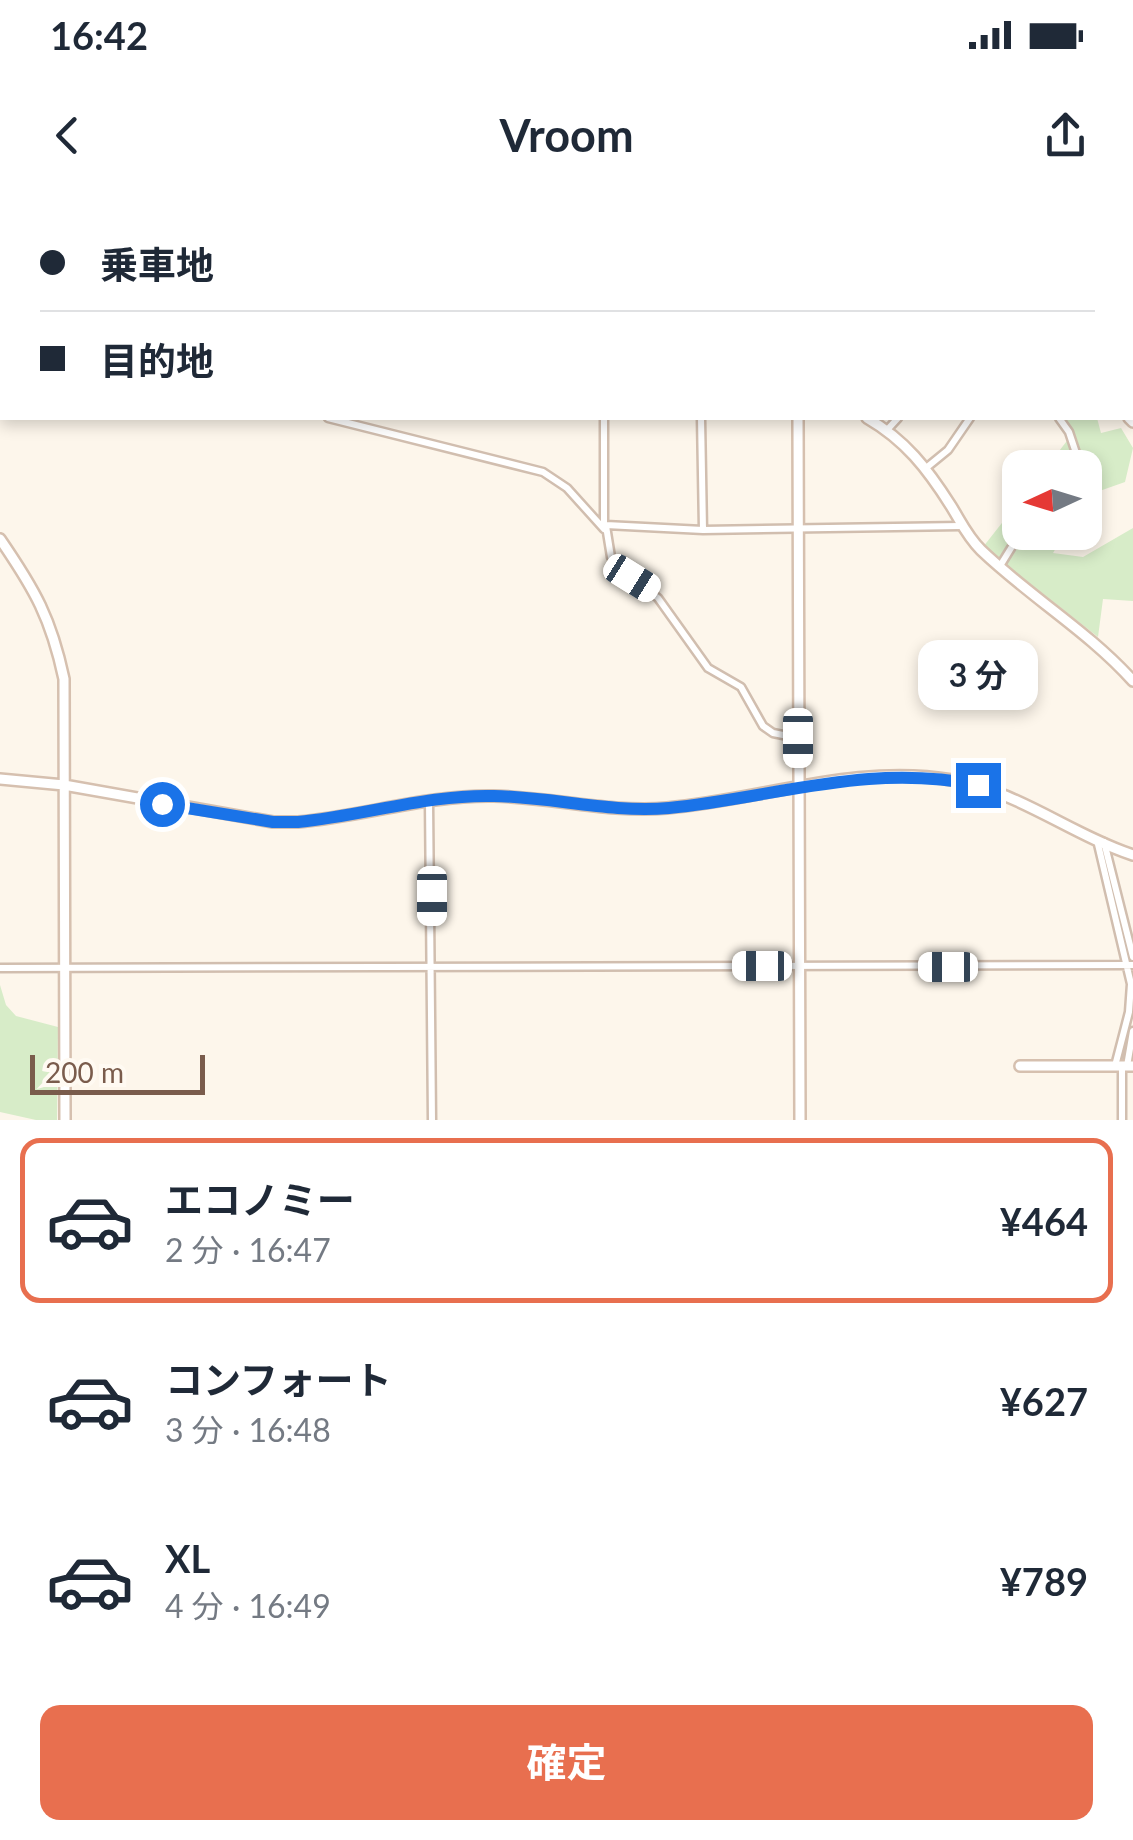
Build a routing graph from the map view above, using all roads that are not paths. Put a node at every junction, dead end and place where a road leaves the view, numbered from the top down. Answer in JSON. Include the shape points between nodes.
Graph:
{"nodes":[{"id":1,"x":336,"y":420,"type":"edge"},
{"id":2,"x":604,"y":420,"type":"edge"},
{"id":3,"x":701,"y":420,"type":"edge"},
{"id":4,"x":798,"y":420,"type":"edge"},
{"id":5,"x":870,"y":420,"type":"edge"},
{"id":6,"x":896,"y":420,"type":"edge"},
{"id":7,"x":969,"y":420,"type":"edge"},
{"id":8,"x":1060,"y":420,"type":"edge"},
{"id":9,"x":887,"y":430,"type":"junction"},
{"id":10,"x":1074,"y":450,"type":"edge"},
{"id":11,"x":926,"y":468,"type":"junction"},
{"id":12,"x":961,"y":526,"type":"junction"},
{"id":13,"x":605,"y":527,"type":"junction"},
{"id":14,"x":799,"y":529,"type":"junction"},
{"id":15,"x":703,"y":530,"type":"junction"},
{"id":16,"x":0,"y":539,"type":"edge"},
{"id":17,"x":1010,"y":550,"type":"edge"},
{"id":18,"x":1000,"y":566,"type":"junction"},
{"id":19,"x":1133,"y":681,"type":"edge"},
{"id":20,"x":798,"y":738,"type":"junction"},
{"id":21,"x":0,"y":778,"type":"edge"},
{"id":22,"x":64,"y":785,"type":"junction"},
{"id":23,"x":798,"y":787,"type":"junction"},
{"id":24,"x":430,"y":802,"type":"junction"},
{"id":25,"x":1100,"y":840,"type":"junction"},
{"id":26,"x":1133,"y":855,"type":"edge"},
{"id":27,"x":1133,"y":957,"type":"edge"},
{"id":28,"x":1130,"y":965,"type":"edge"},
{"id":29,"x":800,"y":966,"type":"junction"},
{"id":30,"x":0,"y":968,"type":"edge"},
{"id":31,"x":65,"y":968,"type":"junction"},
{"id":32,"x":431,"y":968,"type":"junction"},
{"id":33,"x":1133,"y":1031,"type":"edge"},
{"id":34,"x":1020,"y":1066,"type":"dead end"},
{"id":35,"x":1124,"y":1066,"type":"edge"},
{"id":36,"x":65,"y":1120,"type":"edge"},
{"id":37,"x":432,"y":1120,"type":"edge"},
{"id":38,"x":800,"y":1120,"type":"edge"},
{"id":39,"x":1122,"y":1120,"type":"edge"}],
"edges":[{"from":1,"to":13,"type":"street","via":[[543,472]]},
{"from":2,"to":13,"type":"street"},
{"from":3,"to":15,"type":"street"},
{"from":4,"to":14,"type":"street"},
{"from":5,"to":9,"type":"street"},
{"from":6,"to":9,"type":"street"},
{"from":7,"to":11,"type":"street"},
{"from":8,"to":10,"type":"street"},
{"from":9,"to":11,"type":"street"},
{"from":11,"to":12,"type":"street"},
{"from":12,"to":14,"type":"street"},
{"from":12,"to":18,"type":"street"},
{"from":13,"to":15,"type":"street"},
{"from":13,"to":20,"type":"street","via":[[618,568],[658,598],[708,668],[741,687],[764,726]]},
{"from":14,"to":15,"type":"street"},
{"from":14,"to":20,"type":"street"},
{"from":16,"to":22,"type":"street","via":[[54,633],[64,679]]},
{"from":17,"to":18,"type":"street"},
{"from":18,"to":19,"type":"street"},
{"from":20,"to":23,"type":"street"},
{"from":21,"to":22,"type":"street"},
{"from":22,"to":24,"type":"street","via":[[273,822]]},
{"from":22,"to":31,"type":"street"},
{"from":23,"to":24,"type":"street","via":[[666,808],[496,796]]},
{"from":23,"to":25,"type":"street","via":[[875,776],[942,778],[1018,800]]},
{"from":23,"to":29,"type":"street"},
{"from":24,"to":32,"type":"street"},
{"from":25,"to":26,"type":"street"},
{"from":25,"to":27,"type":"street"},
{"from":25,"to":28,"type":"street"},
{"from":28,"to":29,"type":"street"},
{"from":28,"to":35,"type":"street"},
{"from":29,"to":32,"type":"street"},
{"from":29,"to":38,"type":"street"},
{"from":30,"to":31,"type":"street"},
{"from":31,"to":32,"type":"street"},
{"from":31,"to":36,"type":"street"},
{"from":32,"to":37,"type":"street"},
{"from":33,"to":35,"type":"street"},
{"from":34,"to":35,"type":"street"},
{"from":35,"to":39,"type":"street"}]}
